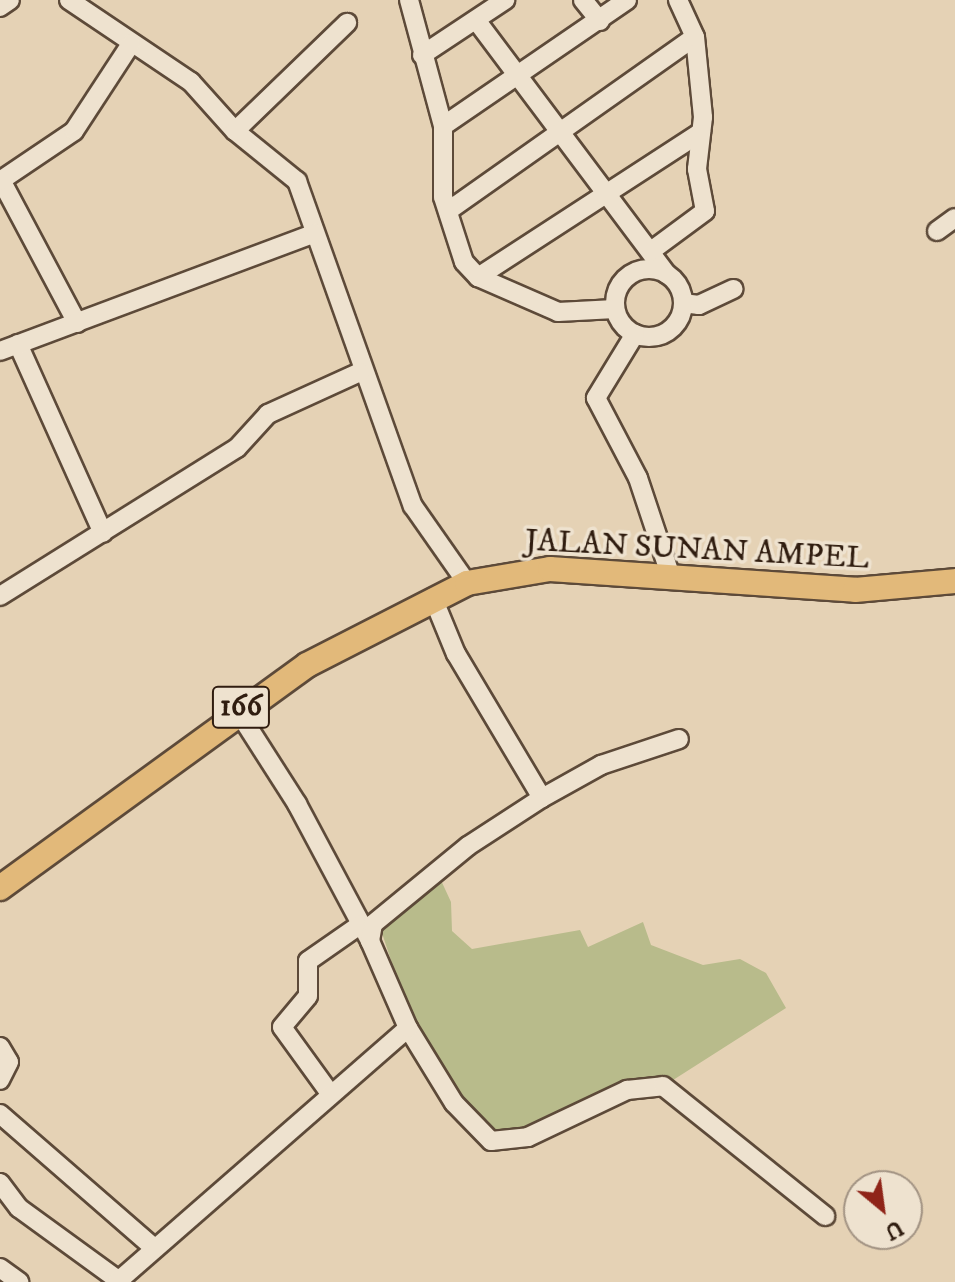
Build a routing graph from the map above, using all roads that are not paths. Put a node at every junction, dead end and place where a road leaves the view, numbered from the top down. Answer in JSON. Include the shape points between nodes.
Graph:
{"nodes":[{"id":1,"x":10,"y":0,"type":"edge"},
{"id":2,"x":69,"y":0,"type":"edge"},
{"id":3,"x":409,"y":0,"type":"edge"},
{"id":4,"x":505,"y":0,"type":"edge"},
{"id":5,"x":583,"y":0,"type":"edge"},
{"id":6,"x":627,"y":0,"type":"edge"},
{"id":7,"x":678,"y":0,"type":"edge"},
{"id":8,"x":0,"y":7,"type":"edge"},
{"id":9,"x":476,"y":20,"type":"junction"},
{"id":10,"x":600,"y":21,"type":"junction"},
{"id":11,"x":347,"y":23,"type":"dead end"},
{"id":12,"x":695,"y":37,"type":"junction"},
{"id":13,"x":131,"y":44,"type":"junction"},
{"id":14,"x":422,"y":55,"type":"junction"},
{"id":15,"x":520,"y":79,"type":"junction"},
{"id":16,"x":443,"y":126,"type":"junction"},
{"id":17,"x":235,"y":131,"type":"junction"},
{"id":18,"x":559,"y":131,"type":"junction"},
{"id":19,"x":701,"y":132,"type":"junction"},
{"id":20,"x":1,"y":181,"type":"edge"},
{"id":21,"x":606,"y":195,"type":"junction"},
{"id":22,"x":448,"y":211,"type":"junction"},
{"id":23,"x":955,"y":218,"type":"edge"},
{"id":24,"x":937,"y":231,"type":"dead end"},
{"id":25,"x":315,"y":233,"type":"junction"},
{"id":26,"x":651,"y":251,"type":"junction"},
{"id":27,"x":667,"y":274,"type":"junction"},
{"id":28,"x":478,"y":277,"type":"junction"},
{"id":29,"x":733,"y":289,"type":"dead end"},
{"id":30,"x":683,"y":303,"type":"junction"},
{"id":31,"x":615,"y":309,"type":"junction"},
{"id":32,"x":77,"y":323,"type":"junction"},
{"id":33,"x":635,"y":334,"type":"junction"},
{"id":34,"x":9,"y":348,"type":"edge"},
{"id":35,"x":360,"y":372,"type":"junction"},
{"id":36,"x":103,"y":533,"type":"junction"},
{"id":37,"x":677,"y":577,"type":"junction"},
{"id":38,"x":955,"y":581,"type":"edge"},
{"id":39,"x":467,"y":583,"type":"junction"},
{"id":40,"x":2,"y":590,"type":"edge"},
{"id":41,"x":433,"y":598,"type":"junction"},
{"id":42,"x":237,"y":710,"type":"junction"},
{"id":43,"x":679,"y":739,"type":"dead end"},
{"id":44,"x":542,"y":798,"type":"junction"},
{"id":45,"x":0,"y":888,"type":"edge"},
{"id":46,"x":361,"y":924,"type":"junction"},
{"id":47,"x":370,"y":941,"type":"junction"},
{"id":48,"x":408,"y":1028,"type":"junction"},
{"id":49,"x":0,"y":1047,"type":"edge"},
{"id":50,"x":0,"y":1080,"type":"edge"},
{"id":51,"x":329,"y":1092,"type":"junction"},
{"id":52,"x":0,"y":1114,"type":"edge"},
{"id":53,"x":0,"y":1183,"type":"edge"},
{"id":54,"x":825,"y":1216,"type":"dead end"},
{"id":55,"x":152,"y":1246,"type":"junction"},
{"id":56,"x":0,"y":1268,"type":"edge"},
{"id":57,"x":117,"y":1281,"type":"edge"},
{"id":58,"x":19,"y":1282,"type":"edge"}],
"edges":[{"from":1,"to":8,"type":"street"},
{"from":2,"to":13,"type":"street"},
{"from":3,"to":14,"type":"street"},
{"from":4,"to":9,"type":"street"},
{"from":5,"to":10,"type":"street"},
{"from":6,"to":10,"type":"street"},
{"from":7,"to":12,"type":"street"},
{"from":9,"to":14,"type":"street"},
{"from":9,"to":15,"type":"street"},
{"from":10,"to":15,"type":"street"},
{"from":11,"to":17,"type":"street"},
{"from":12,"to":18,"type":"street"},
{"from":12,"to":19,"type":"street"},
{"from":13,"to":17,"type":"street","via":[[191,82]]},
{"from":13,"to":20,"type":"street","via":[[74,131]]},
{"from":14,"to":16,"type":"street"},
{"from":15,"to":16,"type":"street"},
{"from":15,"to":18,"type":"street"},
{"from":16,"to":22,"type":"street"},
{"from":17,"to":25,"type":"street","via":[[297,181]]},
{"from":18,"to":21,"type":"street"},
{"from":18,"to":22,"type":"street"},
{"from":19,"to":21,"type":"street"},
{"from":19,"to":26,"type":"street","via":[[697,169],[705,211]]},
{"from":20,"to":32,"type":"street"},
{"from":21,"to":26,"type":"street"},
{"from":21,"to":28,"type":"street"},
{"from":22,"to":28,"type":"street","via":[[452,236]]},
{"from":23,"to":24,"type":"street"},
{"from":25,"to":32,"type":"street"},
{"from":25,"to":35,"type":"street"},
{"from":26,"to":27,"type":"street"},
{"from":27,"to":30,"type":"street"},
{"from":27,"to":31,"type":"street","via":[[645,270],[625,279]]},
{"from":28,"to":31,"type":"street","via":[[558,312]]},
{"from":29,"to":30,"type":"street","via":[[699,305]]},
{"from":30,"to":33,"type":"street","via":[[667,331]]},
{"from":31,"to":33,"type":"street"},
{"from":32,"to":34,"type":"street"},
{"from":33,"to":37,"type":"street","via":[[596,398],[638,478]]},
{"from":34,"to":36,"type":"street"},
{"from":35,"to":36,"type":"street","via":[[268,414],[237,448]]},
{"from":35,"to":39,"type":"street","via":[[413,506]]},
{"from":36,"to":40,"type":"street"},
{"from":37,"to":38,"type":"main road","name":"JALAN SUNAN AMPEL","number":"166","via":[[891,591]]},
{"from":37,"to":39,"type":"main road","name":"JALAN SUNAN AMPEL","number":"166","via":[[546,570]]},
{"from":39,"to":41,"type":"main road","name":"JALAN SUNAN AMPEL","number":"166"},
{"from":41,"to":42,"type":"main road","name":"JALAN SUNAN AMPEL","number":"166"},
{"from":41,"to":44,"type":"street","via":[[456,654]]},
{"from":42,"to":45,"type":"main road","name":"JALAN SUNAN AMPEL","number":"166"},
{"from":42,"to":46,"type":"street"},
{"from":43,"to":44,"type":"street","via":[[601,765]]},
{"from":44,"to":47,"type":"street","via":[[382,912]]},
{"from":46,"to":47,"type":"street"},
{"from":46,"to":51,"type":"street","via":[[308,961],[308,996],[282,1027]]},
{"from":47,"to":48,"type":"street"},
{"from":48,"to":51,"type":"street"},
{"from":48,"to":54,"type":"street","via":[[454,1103],[491,1141],[528,1137],[627,1090],[663,1086]]},
{"from":49,"to":50,"type":"street","via":[[9,1062]]},
{"from":51,"to":55,"type":"street"},
{"from":52,"to":55,"type":"street"},
{"from":53,"to":57,"type":"street","via":[[19,1208]]},
{"from":55,"to":57,"type":"street"},
{"from":56,"to":58,"type":"street"}]}
